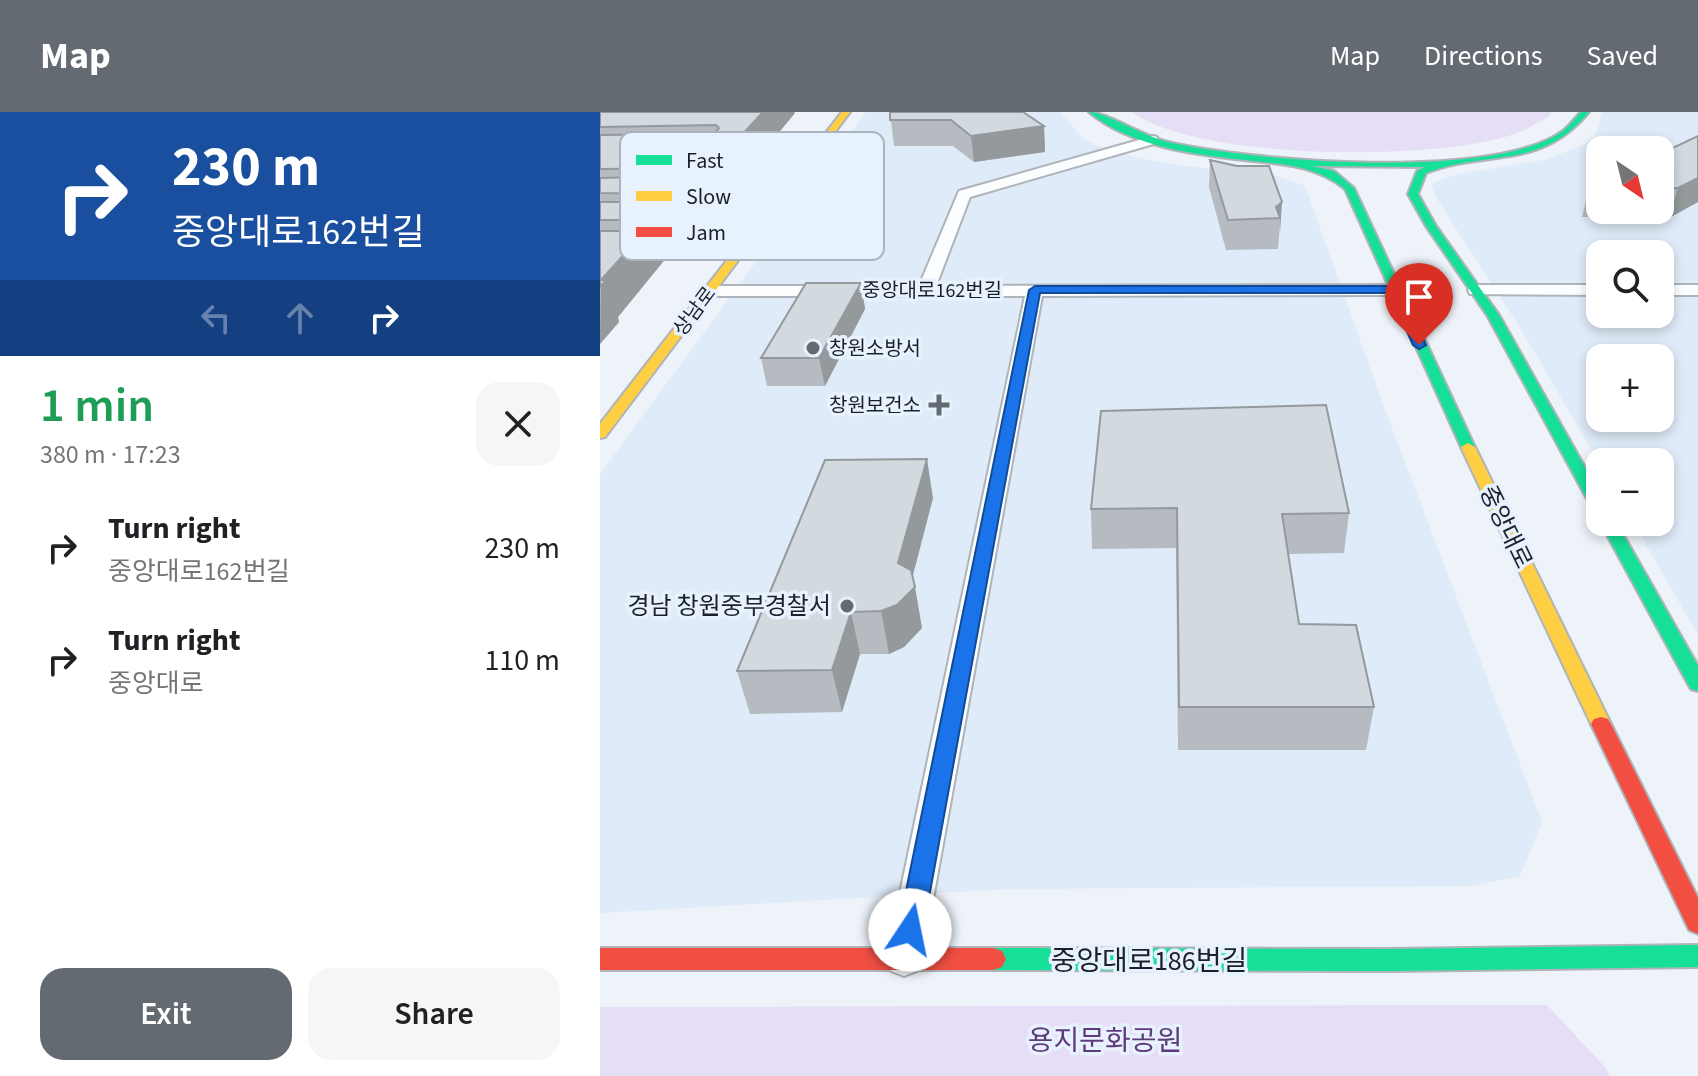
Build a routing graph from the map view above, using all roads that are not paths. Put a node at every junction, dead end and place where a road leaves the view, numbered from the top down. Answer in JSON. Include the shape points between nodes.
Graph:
{"nodes":[{"id":1,"x":846,"y":112,"type":"edge"},
{"id":2,"x":1093,"y":112,"type":"edge"},
{"id":3,"x":1585,"y":113,"type":"edge"},
{"id":4,"x":831,"y":132,"type":"edge"},
{"id":5,"x":1153,"y":140,"type":"junction"},
{"id":6,"x":1446,"y":162,"type":"junction"},
{"id":7,"x":1290,"y":163,"type":"junction"},
{"id":8,"x":1410,"y":221,"type":"dead end"},
{"id":9,"x":1431,"y":226,"type":"junction"},
{"id":10,"x":733,"y":260,"type":"edge"},
{"id":11,"x":926,"y":290,"type":"junction"},
{"id":12,"x":1035,"y":290,"type":"junction"},
{"id":13,"x":1395,"y":290,"type":"junction"},
{"id":14,"x":1476,"y":290,"type":"junction"},
{"id":15,"x":1586,"y":290,"type":"edge"},
{"id":16,"x":1674,"y":290,"type":"edge"},
{"id":17,"x":1698,"y":290,"type":"edge"},
{"id":18,"x":709,"y":291,"type":"junction"},
{"id":19,"x":613,"y":382,"type":"dead end"},
{"id":20,"x":640,"y":382,"type":"junction"},
{"id":21,"x":600,"y":434,"type":"edge"},
{"id":22,"x":1586,"y":483,"type":"edge"},
{"id":23,"x":1616,"y":536,"type":"edge"},
{"id":24,"x":1698,"y":684,"type":"edge"},
{"id":25,"x":1698,"y":923,"type":"edge"},
{"id":26,"x":1698,"y":956,"type":"edge"},
{"id":27,"x":600,"y":959,"type":"edge"},
{"id":28,"x":904,"y":960,"type":"junction"}],
"edges":[{"from":1,"to":4,"type":"main road","name":"상남로"},
{"from":2,"to":5,"type":"main road"},
{"from":3,"to":6,"type":"main road","via":[[1571,129],[1543,143]]},
{"from":5,"to":7,"type":"main road"},
{"from":5,"to":11,"type":"street","via":[[964,194]]},
{"from":6,"to":7,"type":"main road"},
{"from":6,"to":9,"type":"main road","via":[[1422,171],[1413,194]]},
{"from":7,"to":13,"type":"main road","name":"중앙대로","via":[[1331,173],[1376,220]]},
{"from":8,"to":9,"type":"main road"},
{"from":9,"to":14,"type":"main road"},
{"from":10,"to":18,"type":"main road","name":"상남로"},
{"from":11,"to":12,"type":"street","name":"중앙대로162번길"},
{"from":11,"to":18,"type":"street","name":"중앙대로162번길"},
{"from":12,"to":13,"type":"street","name":"중앙대로162번길"},
{"from":12,"to":28,"type":"street"},
{"from":13,"to":25,"type":"main road","name":"중앙대로"},
{"from":14,"to":15,"type":"street"},
{"from":14,"to":22,"type":"main road"},
{"from":16,"to":17,"type":"street"},
{"from":18,"to":20,"type":"main road","name":"상남로"},
{"from":19,"to":20,"type":"main road"},
{"from":20,"to":21,"type":"main road","name":"상남로"},
{"from":23,"to":24,"type":"main road"},
{"from":26,"to":28,"type":"main road","name":"중앙대로186번길"},
{"from":27,"to":28,"type":"main road","name":"중앙대로186번길"}]}
